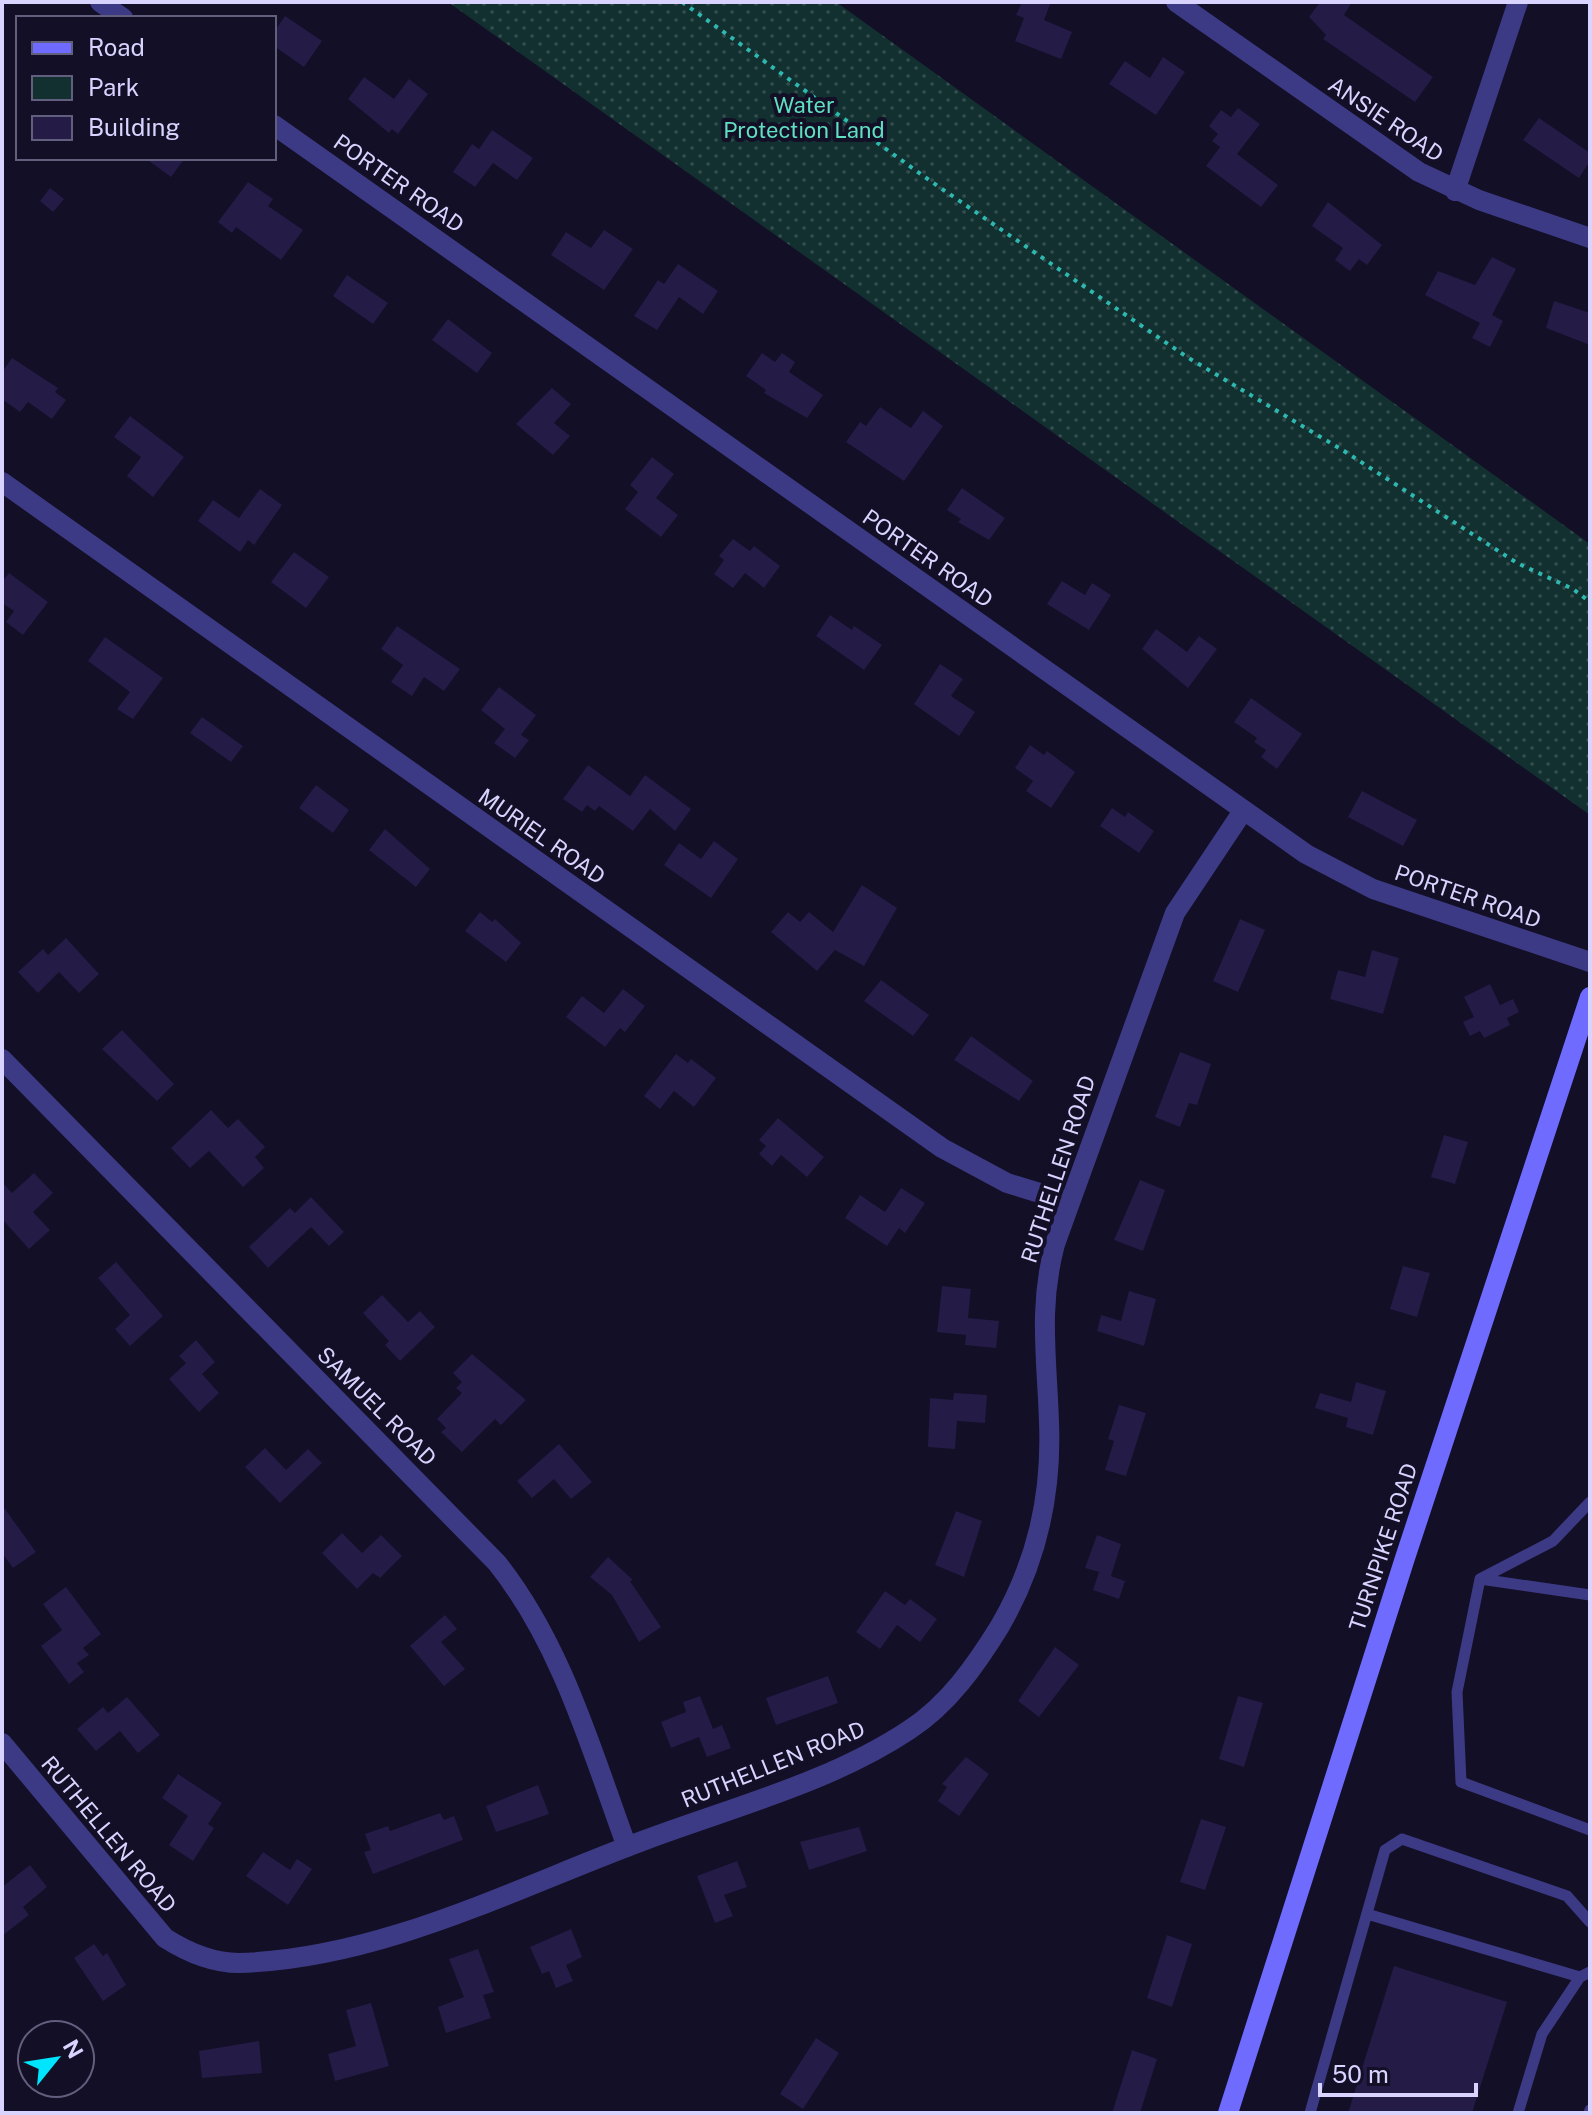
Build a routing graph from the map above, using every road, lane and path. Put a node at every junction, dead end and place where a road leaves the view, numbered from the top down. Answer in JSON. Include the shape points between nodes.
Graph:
{"nodes":[{"id":1,"x":100,"y":2,"type":"edge"},
{"id":2,"x":682,"y":2,"type":"edge"},
{"id":3,"x":1176,"y":2,"type":"edge"},
{"id":4,"x":1518,"y":2,"type":"edge"},
{"id":5,"x":120,"y":16,"type":"edge"},
{"id":6,"x":276,"y":126,"type":"edge"},
{"id":7,"x":1455,"y":191,"type":"junction"},
{"id":8,"x":1590,"y":238,"type":"edge"},
{"id":9,"x":2,"y":482,"type":"edge"},
{"id":10,"x":1590,"y":602,"type":"edge"},
{"id":11,"x":1243,"y":811,"type":"junction"},
{"id":12,"x":1590,"y":962,"type":"edge"},
{"id":13,"x":1590,"y":997,"type":"edge"},
{"id":14,"x":2,"y":1059,"type":"edge"},
{"id":15,"x":1069,"y":1202,"type":"junction"},
{"id":16,"x":1590,"y":1502,"type":"edge"},
{"id":17,"x":1480,"y":1579,"type":"junction"},
{"id":18,"x":1590,"y":1595,"type":"edge"},
{"id":19,"x":2,"y":1743,"type":"edge"},
{"id":20,"x":1590,"y":1830,"type":"edge"},
{"id":21,"x":627,"y":1847,"type":"junction"},
{"id":22,"x":1367,"y":1914,"type":"junction"},
{"id":23,"x":1590,"y":1922,"type":"edge"},
{"id":24,"x":1585,"y":1974,"type":"edge"},
{"id":25,"x":1228,"y":2113,"type":"edge"},
{"id":26,"x":1310,"y":2113,"type":"edge"},
{"id":27,"x":1518,"y":2113,"type":"edge"}],
"edges":[{"from":1,"to":5,"type":"street"},
{"from":2,"to":10,"type":"path","via":[[1187,357],[1517,563]]},
{"from":3,"to":7,"type":"street","name":"ANSIE ROAD","via":[[1397,159]]},
{"from":4,"to":7,"type":"street"},
{"from":6,"to":11,"type":"street","name":"PORTER ROAD"},
{"from":7,"to":8,"type":"street","name":"ANSIE ROAD"},
{"from":9,"to":15,"type":"street","name":"MURIEL ROAD","via":[[942,1148],[1007,1183]]},
{"from":11,"to":12,"type":"street","name":"PORTER ROAD","via":[[1346,877]]},
{"from":11,"to":15,"type":"street","name":"RUTHELLEN ROAD","via":[[1175,913]]},
{"from":13,"to":25,"type":"main road","name":"TURNPIKE ROAD"},
{"from":14,"to":21,"type":"street","name":"SAMUEL ROAD","via":[[510,1579],[557,1661]]},
{"from":15,"to":21,"type":"street","name":"RUTHELLEN ROAD","via":[[1044,1300],[1049,1459],[1041,1528],[1012,1604],[979,1658],[926,1718],[871,1753]]},
{"from":16,"to":17,"type":"lane","via":[[1553,1541]]},
{"from":17,"to":18,"type":"lane"},
{"from":17,"to":20,"type":"lane","via":[[1457,1692],[1461,1782]]},
{"from":19,"to":21,"type":"street","name":"RUTHELLEN ROAD","via":[[165,1938],[224,1962],[319,1953],[371,1941]]},
{"from":22,"to":23,"type":"lane","via":[[1385,1850],[1402,1839],[1567,1896]]},
{"from":22,"to":24,"type":"lane"},
{"from":22,"to":26,"type":"lane"},
{"from":24,"to":27,"type":"lane","via":[[1542,2034]]}]}
